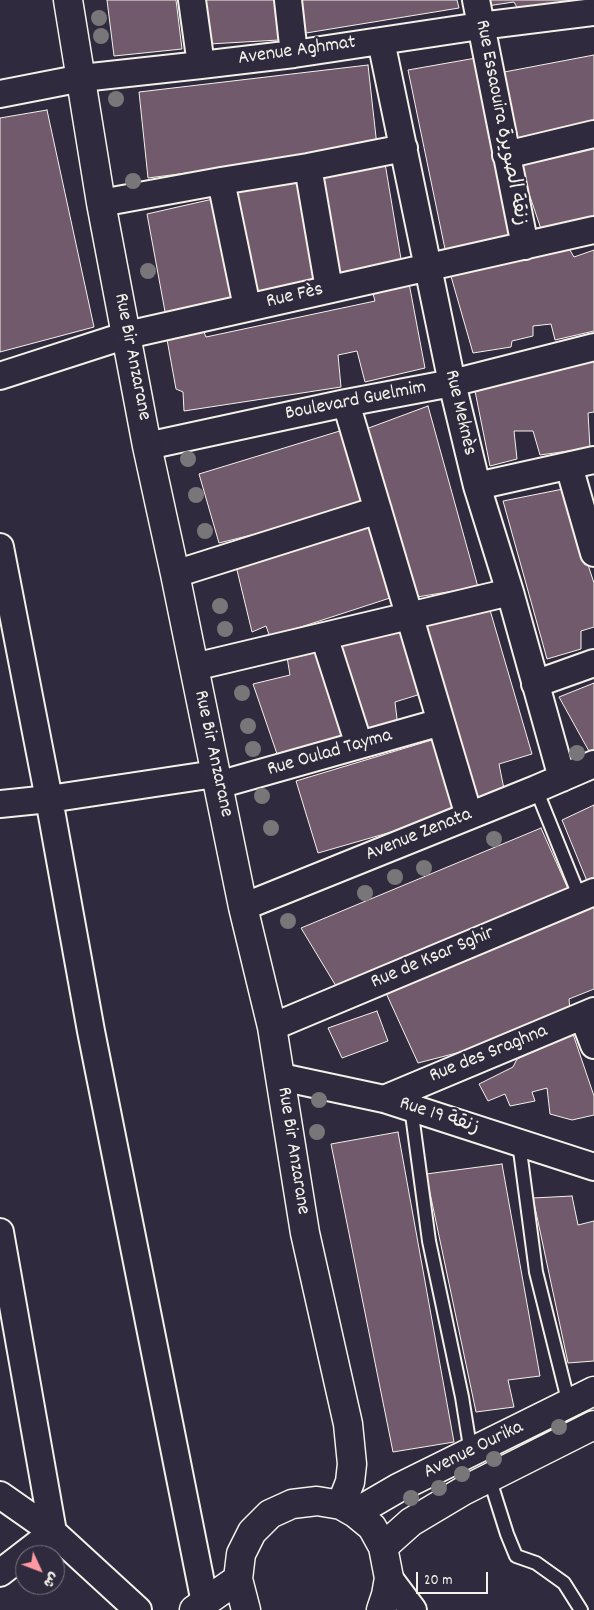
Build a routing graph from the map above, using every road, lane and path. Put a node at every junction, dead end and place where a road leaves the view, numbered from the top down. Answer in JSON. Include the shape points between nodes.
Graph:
{"nodes":[{"id":1,"x":68,"y":0,"type":"edge"},
{"id":2,"x":192,"y":0,"type":"edge"},
{"id":3,"x":288,"y":0,"type":"edge"},
{"id":4,"x":476,"y":0,"type":"edge"},
{"id":5,"x":594,"y":12,"type":"edge"},
{"id":6,"x":480,"y":26,"type":"junction"},
{"id":7,"x":380,"y":41,"type":"junction"},
{"id":8,"x":294,"y":54,"type":"junction"},
{"id":9,"x":202,"y":65,"type":"junction"},
{"id":10,"x":82,"y":78,"type":"junction"},
{"id":11,"x":0,"y":94,"type":"edge"},
{"id":12,"x":594,"y":134,"type":"edge"},
{"id":13,"x":404,"y":148,"type":"junction"},
{"id":14,"x":506,"y":155,"type":"junction"},
{"id":15,"x":308,"y":167,"type":"junction"},
{"id":16,"x":221,"y":181,"type":"junction"},
{"id":17,"x":101,"y":203,"type":"junction"},
{"id":18,"x":594,"y":230,"type":"edge"},
{"id":19,"x":525,"y":246,"type":"junction"},
{"id":20,"x":427,"y":267,"type":"junction"},
{"id":21,"x":329,"y":289,"type":"junction"},
{"id":22,"x":246,"y":308,"type":"junction"},
{"id":23,"x":127,"y":335,"type":"junction"},
{"id":24,"x":594,"y":347,"type":"edge"},
{"id":25,"x":0,"y":376,"type":"edge"},
{"id":26,"x":452,"y":383,"type":"junction"},
{"id":27,"x":346,"y":403,"type":"junction"},
{"id":28,"x":147,"y":446,"type":"junction"},
{"id":29,"x":594,"y":460,"type":"edge"},
{"id":30,"x":569,"y":466,"type":"junction"},
{"id":31,"x":477,"y":486,"type":"junction"},
{"id":32,"x":378,"y":510,"type":"junction"},
{"id":33,"x":0,"y":547,"type":"edge"},
{"id":34,"x":594,"y":553,"type":"edge"},
{"id":35,"x":175,"y":574,"type":"junction"},
{"id":36,"x":510,"y":592,"type":"junction"},
{"id":37,"x":409,"y":616,"type":"junction"},
{"id":38,"x":324,"y":636,"type":"junction"},
{"id":39,"x":594,"y":663,"type":"edge"},
{"id":40,"x":194,"y":667,"type":"junction"},
{"id":41,"x":535,"y":684,"type":"junction"},
{"id":42,"x":441,"y":722,"type":"junction"},
{"id":43,"x":359,"y":745,"type":"junction"},
{"id":44,"x":594,"y":764,"type":"edge"},
{"id":45,"x":562,"y":778,"type":"junction"},
{"id":46,"x":217,"y":779,"type":"junction"},
{"id":47,"x":536,"y":790,"type":"junction"},
{"id":48,"x":49,"y":799,"type":"junction"},
{"id":49,"x":0,"y":804,"type":"edge"},
{"id":50,"x":469,"y":816,"type":"junction"},
{"id":51,"x":587,"y":895,"type":"edge"},
{"id":52,"x":243,"y":907,"type":"junction"},
{"id":53,"x":588,"y":1014,"type":"edge"},
{"id":54,"x":272,"y":1027,"type":"junction"},
{"id":55,"x":594,"y":1045,"type":"edge"},
{"id":56,"x":281,"y":1077,"type":"junction"},
{"id":57,"x":384,"y":1099,"type":"junction"},
{"id":58,"x":411,"y":1107,"type":"junction"},
{"id":59,"x":520,"y":1143,"type":"junction"},
{"id":60,"x":594,"y":1167,"type":"edge"},
{"id":61,"x":0,"y":1232,"type":"edge"},
{"id":62,"x":594,"y":1391,"type":"edge"},
{"id":63,"x":569,"y":1404,"type":"junction"},
{"id":64,"x":594,"y":1425,"type":"edge"},
{"id":65,"x":471,"y":1453,"type":"junction"},
{"id":66,"x":489,"y":1477,"type":"junction"},
{"id":67,"x":0,"y":1495,"type":"edge"},
{"id":68,"x":348,"y":1509,"type":"junction"},
{"id":69,"x":53,"y":1532,"type":"junction"},
{"id":70,"x":383,"y":1547,"type":"junction"},
{"id":71,"x":0,"y":1573,"type":"edge"},
{"id":72,"x":389,"y":1578,"type":"junction"},
{"id":73,"x":238,"y":1579,"type":"junction"},
{"id":74,"x":199,"y":1606,"type":"edge"},
{"id":75,"x":138,"y":1610,"type":"edge"},
{"id":76,"x":246,"y":1610,"type":"edge"},
{"id":77,"x":380,"y":1610,"type":"edge"},
{"id":78,"x":412,"y":1610,"type":"edge"},
{"id":79,"x":581,"y":1610,"type":"edge"}],
"edges":[{"from":1,"to":10,"type":"street","name":"Rue Bir Anzarane"},
{"from":2,"to":9,"type":"street"},
{"from":3,"to":8,"type":"street"},
{"from":4,"to":6,"type":"street","name":"Rue Essaouira زنقة الصويرة"},
{"from":5,"to":6,"type":"street","name":"Avenue Aghmat"},
{"from":6,"to":7,"type":"street","name":"Avenue Aghmat"},
{"from":6,"to":14,"type":"street","name":"Rue Essaouira زنقة الصويرة"},
{"from":7,"to":8,"type":"street","name":"Avenue Aghmat"},
{"from":7,"to":13,"type":"street","name":"Rue Meknès"},
{"from":8,"to":9,"type":"street","name":"Avenue Aghmat"},
{"from":9,"to":10,"type":"street","name":"Avenue Aghmat"},
{"from":10,"to":11,"type":"street","name":"Avenue Aghmat"},
{"from":10,"to":17,"type":"street","name":"Rue Bir Anzarane"},
{"from":12,"to":14,"type":"street"},
{"from":13,"to":15,"type":"street"},
{"from":13,"to":20,"type":"street","name":"Rue Meknès"},
{"from":14,"to":19,"type":"street","name":"Rue Essaouira زنقة الصويرة"},
{"from":15,"to":16,"type":"street"},
{"from":15,"to":21,"type":"street"},
{"from":16,"to":17,"type":"street"},
{"from":16,"to":22,"type":"street"},
{"from":17,"to":23,"type":"street","name":"Rue Bir Anzarane"},
{"from":18,"to":19,"type":"street","name":"Rue Fès"},
{"from":19,"to":20,"type":"street","name":"Rue Fès"},
{"from":20,"to":21,"type":"street","name":"Rue Fès"},
{"from":20,"to":26,"type":"street","name":"Rue Meknès"},
{"from":21,"to":22,"type":"street","name":"Rue Fès"},
{"from":22,"to":23,"type":"street","name":"Rue Fès"},
{"from":23,"to":25,"type":"street","name":"Rue Fès"},
{"from":23,"to":28,"type":"street","name":"Rue Bir Anzarane"},
{"from":24,"to":26,"type":"street","name":"Boulevard Guelmim"},
{"from":26,"to":27,"type":"street","name":"Boulevard Guelmim"},
{"from":26,"to":31,"type":"street","name":"Rue Meknès"},
{"from":27,"to":28,"type":"street","name":"Boulevard Guelmim"},
{"from":27,"to":32,"type":"street"},
{"from":28,"to":35,"type":"street","name":"Rue Bir Anzarane"},
{"from":29,"to":30,"type":"street"},
{"from":30,"to":31,"type":"street"},
{"from":30,"to":34,"type":"street"},
{"from":31,"to":36,"type":"street","name":"Rue Meknès"},
{"from":32,"to":35,"type":"street"},
{"from":32,"to":37,"type":"street"},
{"from":33,"to":48,"type":"street"},
{"from":35,"to":40,"type":"street","name":"Rue Bir Anzarane"},
{"from":36,"to":37,"type":"street"},
{"from":36,"to":41,"type":"street","name":"Rue Meknès"},
{"from":37,"to":38,"type":"street"},
{"from":37,"to":42,"type":"street"},
{"from":38,"to":40,"type":"street"},
{"from":38,"to":43,"type":"street"},
{"from":39,"to":41,"type":"street"},
{"from":40,"to":46,"type":"street","name":"Rue Bir Anzarane"},
{"from":41,"to":45,"type":"street","name":"Rue Meknès"},
{"from":42,"to":43,"type":"street","name":"Rue Oulad Tayma"},
{"from":42,"to":50,"type":"street"},
{"from":43,"to":46,"type":"street","name":"Rue Oulad Tayma"},
{"from":44,"to":45,"type":"street","name":"Avenue Zenata"},
{"from":45,"to":47,"type":"street","name":"Avenue Zenata"},
{"from":46,"to":48,"type":"street","name":"Rue Oulad Tayma"},
{"from":46,"to":52,"type":"street","name":"Rue Bir Anzarane"},
{"from":47,"to":50,"type":"street","name":"Avenue Zenata"},
{"from":47,"to":51,"type":"lane"},
{"from":48,"to":49,"type":"street","name":"Rue Oulad Tayma"},
{"from":48,"to":74,"type":"street"},
{"from":50,"to":52,"type":"street","name":"Avenue Zenata"},
{"from":51,"to":54,"type":"street","name":"Rue de Ksar Sghir"},
{"from":52,"to":54,"type":"street","name":"Rue Bir Anzarane"},
{"from":53,"to":55,"type":"street"},
{"from":53,"to":57,"type":"street","name":"Rue des Sraghna"},
{"from":54,"to":56,"type":"street","name":"Rue Bir Anzarane"},
{"from":56,"to":57,"type":"street","name":"Rue 19 زنقة"},
{"from":56,"to":68,"type":"street","name":"Rue Bir Anzarane","via":[[305,1233],[348,1424],[352,1464]]},
{"from":57,"to":58,"type":"street","name":"Rue 19 زنقة"},
{"from":58,"to":59,"type":"street","name":"Rue 19 زنقة"},
{"from":58,"to":65,"type":"lane","via":[[429,1241]]},
{"from":59,"to":60,"type":"street","name":"Rue 19 زنقة"},
{"from":59,"to":63,"type":"lane","via":[[536,1272]]},
{"from":61,"to":69,"type":"street"},
{"from":62,"to":63,"type":"street","name":"Avenue Ourika"},
{"from":63,"to":65,"type":"street","name":"Avenue Ourika"},
{"from":64,"to":66,"type":"street","name":"Avenue Ourika"},
{"from":65,"to":68,"type":"street","name":"Avenue Ourika"},
{"from":66,"to":70,"type":"street","name":"Avenue Ourika","via":[[411,1522]]},
{"from":66,"to":79,"type":"lane","via":[[516,1556],[536,1563],[564,1582]]},
{"from":67,"to":69,"type":"street"},
{"from":68,"to":70,"type":"street","via":[[372,1528]]},
{"from":68,"to":73,"type":"street","via":[[317,1501],[292,1504],[270,1514],[252,1532],[241,1554]]},
{"from":69,"to":71,"type":"street"},
{"from":69,"to":75,"type":"street"},
{"from":70,"to":72,"type":"street"},
{"from":72,"to":77,"type":"street"},
{"from":72,"to":78,"type":"street"},
{"from":73,"to":74,"type":"street"},
{"from":73,"to":76,"type":"street"}]}
